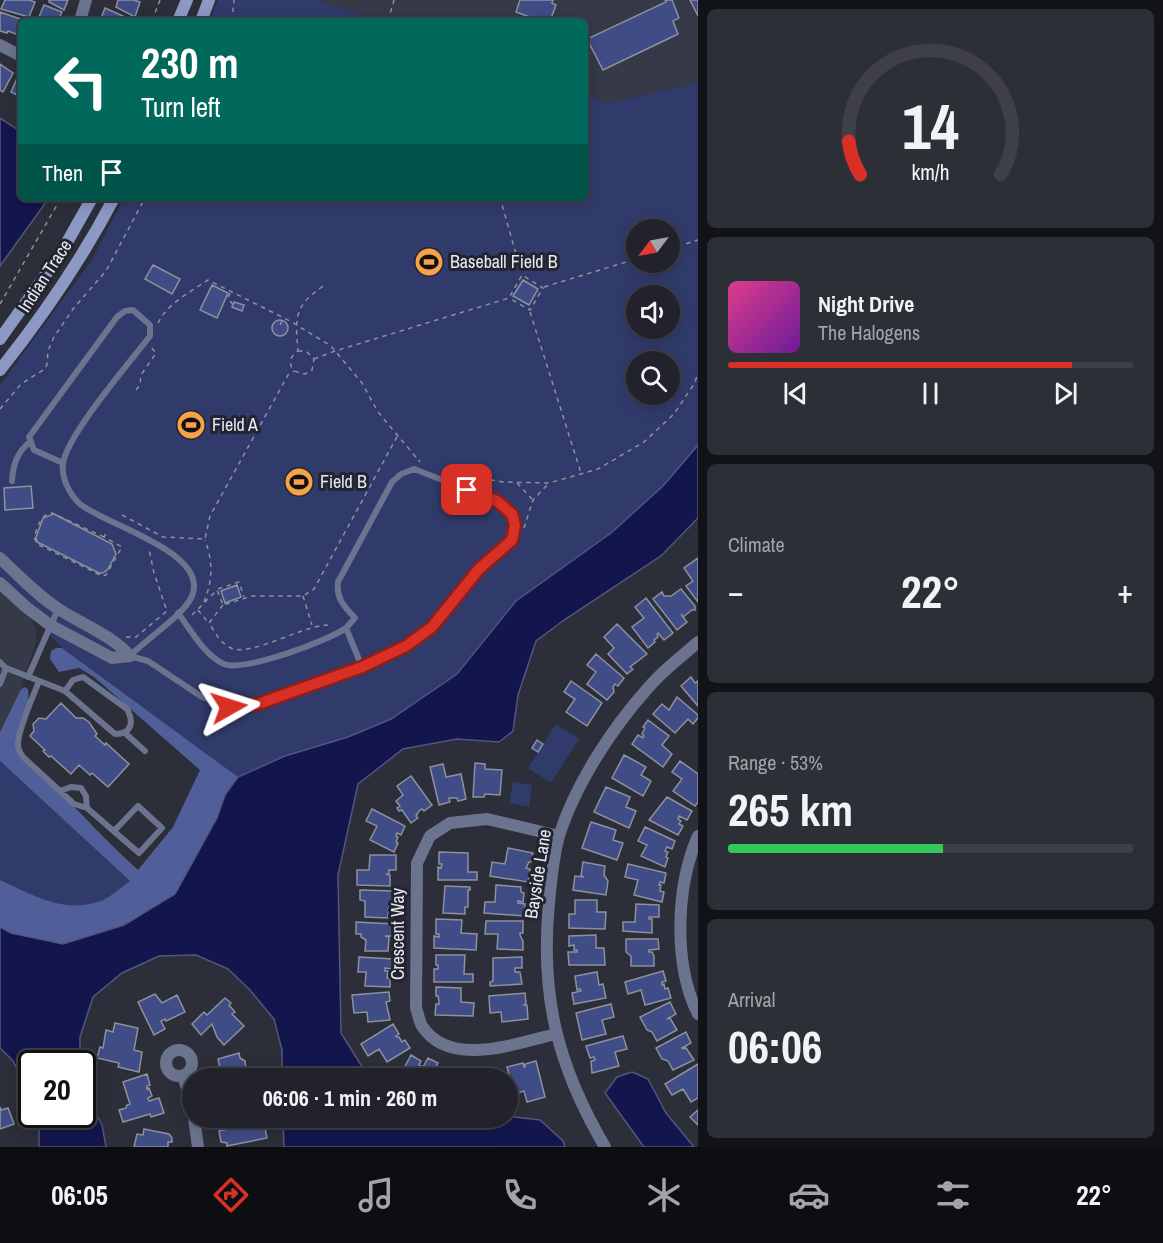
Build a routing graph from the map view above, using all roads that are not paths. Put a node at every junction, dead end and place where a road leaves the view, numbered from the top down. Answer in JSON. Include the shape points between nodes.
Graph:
{"nodes":[{"id":1,"x":86,"y":0,"type":"edge"},
{"id":2,"x":187,"y":0,"type":"edge"},
{"id":3,"x":209,"y":0,"type":"edge"},
{"id":4,"x":81,"y":18,"type":"edge"},
{"id":5,"x":179,"y":18,"type":"edge"},
{"id":6,"x":202,"y":18,"type":"edge"},
{"id":7,"x":0,"y":45,"type":"edge"},
{"id":8,"x":18,"y":54,"type":"edge"},
{"id":9,"x":90,"y":201,"type":"edge"},
{"id":10,"x":112,"y":201,"type":"edge"},
{"id":11,"x":0,"y":339,"type":"edge"},
{"id":12,"x":0,"y":370,"type":"edge"},
{"id":13,"x":31,"y":441,"type":"junction"},
{"id":14,"x":63,"y":463,"type":"junction"},
{"id":15,"x":12,"y":481,"type":"dead end"},
{"id":16,"x":0,"y":558,"type":"edge"},
{"id":17,"x":0,"y":583,"type":"edge"},
{"id":18,"x":58,"y":609,"type":"junction"},
{"id":19,"x":178,"y":613,"type":"junction"},
{"id":20,"x":50,"y":626,"type":"junction"},
{"id":21,"x":346,"y":628,"type":"junction"},
{"id":22,"x":698,"y":642,"type":"edge"},
{"id":23,"x":130,"y":656,"type":"junction"},
{"id":24,"x":0,"y":662,"type":"edge"},
{"id":25,"x":362,"y":667,"type":"junction"},
{"id":26,"x":6,"y":668,"type":"junction"},
{"id":27,"x":28,"y":677,"type":"junction"},
{"id":28,"x":39,"y":681,"type":"junction"},
{"id":29,"x":0,"y":684,"type":"edge"},
{"id":30,"x":65,"y":691,"type":"junction"},
{"id":31,"x":125,"y":733,"type":"junction"},
{"id":32,"x":145,"y":751,"type":"dead end"},
{"id":33,"x":60,"y":791,"type":"junction"},
{"id":34,"x":87,"y":808,"type":"junction"},
{"id":35,"x":114,"y":831,"type":"junction"},
{"id":36,"x":559,"y":836,"type":"junction"},
{"id":37,"x":698,"y":836,"type":"edge"},
{"id":38,"x":698,"y":1014,"type":"edge"},
{"id":39,"x":556,"y":1034,"type":"junction"},
{"id":40,"x":195,"y":1128,"type":"edge"},
{"id":41,"x":198,"y":1147,"type":"edge"},
{"id":42,"x":604,"y":1147,"type":"edge"}],
"edges":[{"from":1,"to":4,"type":"street"},
{"from":2,"to":5,"type":"main road"},
{"from":3,"to":6,"type":"main road"},
{"from":7,"to":8,"type":"street"},
{"from":9,"to":11,"type":"main road","name":"Indian Trace","via":[[61,253]]},
{"from":10,"to":12,"type":"main road","name":"Indian Trace","via":[[74,268]]},
{"from":13,"to":14,"type":"lane","via":[[34,450]]},
{"from":13,"to":14,"type":"lane","via":[[29,437],[117,317],[133,310],[150,325],[150,336],[76,433]]},
{"from":13,"to":15,"type":"lane","via":[[17,456]]},
{"from":14,"to":19,"type":"lane","via":[[65,482],[81,505],[151,541],[182,561],[192,573],[191,597]]},
{"from":16,"to":18,"type":"street"},
{"from":17,"to":20,"type":"street"},
{"from":18,"to":20,"type":"lane"},
{"from":18,"to":23,"type":"street","via":[[119,644]]},
{"from":19,"to":21,"type":"lane","via":[[210,656],[226,665],[245,665],[310,647]]},
{"from":19,"to":23,"type":"lane"},
{"from":20,"to":23,"type":"street","via":[[112,658]]},
{"from":20,"to":27,"type":"lane"},
{"from":21,"to":25,"type":"lane"},
{"from":21,"to":25,"type":"lane","via":[[355,618],[339,601],[338,582],[392,482],[401,474],[414,469],[497,501],[512,514],[512,540],[479,569],[432,627],[406,646]]},
{"from":22,"to":36,"type":"street","name":"Bayside Lane","via":[[648,687],[621,721],[594,759]]},
{"from":23,"to":25,"type":"lane","via":[[148,662],[202,697],[229,707],[258,704]]},
{"from":24,"to":26,"type":"lane"},
{"from":26,"to":27,"type":"lane"},
{"from":26,"to":29,"type":"lane"},
{"from":27,"to":28,"type":"lane"},
{"from":28,"to":30,"type":"lane"},
{"from":28,"to":33,"type":"lane","via":[[20,732],[18,749]]},
{"from":30,"to":31,"type":"lane","via":[[115,735]]},
{"from":30,"to":31,"type":"lane","via":[[73,680],[83,677],[127,709],[132,724]]},
{"from":31,"to":32,"type":"lane"},
{"from":33,"to":34,"type":"lane","via":[[74,804]]},
{"from":33,"to":34,"type":"lane","via":[[81,788]]},
{"from":34,"to":35,"type":"lane"},
{"from":35,"to":35,"type":"lane","via":[[140,853],[162,828],[138,806]]},
{"from":36,"to":39,"type":"street","name":"Bayside Lane","via":[[545,950]]},
{"from":36,"to":39,"type":"street","name":"Crescent Way","via":[[487,819],[450,823],[430,836],[417,863],[416,1008],[421,1025],[437,1041],[481,1052]]},
{"from":37,"to":38,"type":"street","via":[[685,878],[681,912],[683,964]]},
{"from":39,"to":42,"type":"street","name":"Bayside Lane","via":[[565,1067]]},
{"from":40,"to":41,"type":"street"}]}
